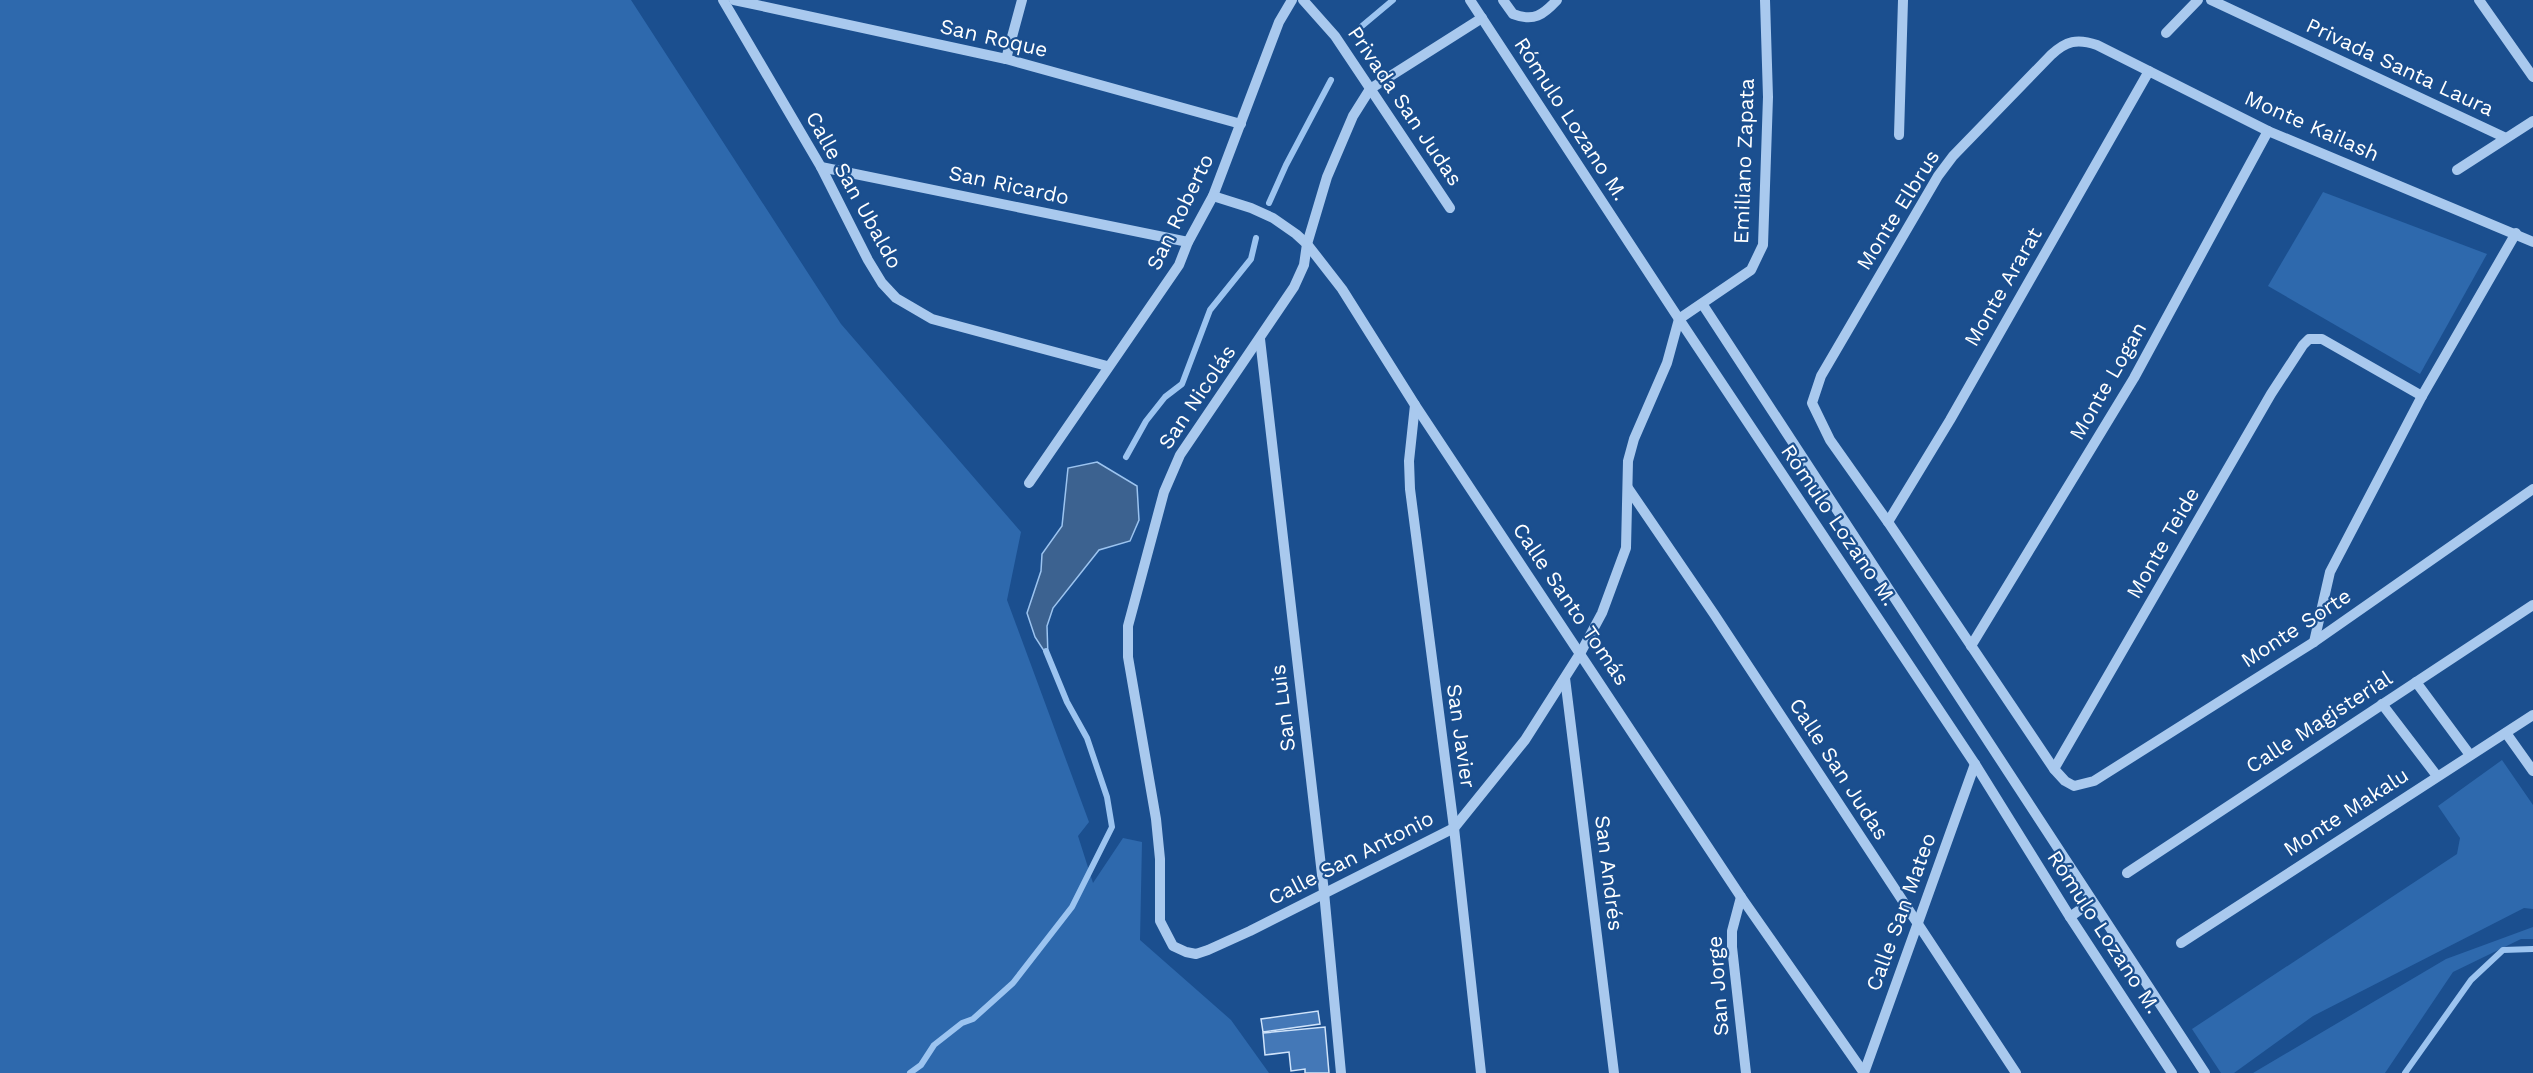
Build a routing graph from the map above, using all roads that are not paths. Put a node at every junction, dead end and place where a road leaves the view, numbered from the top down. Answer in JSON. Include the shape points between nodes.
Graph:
{"nodes":[{"id":1,"x":723,"y":0,"type":"edge"},
{"id":2,"x":734,"y":0,"type":"edge"},
{"id":3,"x":1022,"y":0,"type":"edge"},
{"id":4,"x":1292,"y":0,"type":"edge"},
{"id":5,"x":1303,"y":0,"type":"edge"},
{"id":6,"x":1470,"y":0,"type":"edge"},
{"id":7,"x":1503,"y":0,"type":"edge"},
{"id":8,"x":1557,"y":0,"type":"edge"},
{"id":9,"x":1765,"y":0,"type":"edge"},
{"id":10,"x":1903,"y":0,"type":"edge"},
{"id":11,"x":2198,"y":0,"type":"edge"},
{"id":12,"x":2211,"y":0,"type":"edge"},
{"id":13,"x":2479,"y":0,"type":"edge"},
{"id":14,"x":1482,"y":18,"type":"junction"},
{"id":15,"x":2166,"y":33,"type":"dead end"},
{"id":16,"x":2078,"y":39,"type":"joint"},
{"id":17,"x":1006,"y":59,"type":"junction"},
{"id":18,"x":2148,"y":71,"type":"junction"},
{"id":19,"x":2533,"y":77,"type":"edge"},
{"id":20,"x":1370,"y":89,"type":"junction"},
{"id":21,"x":2533,"y":121,"type":"edge"},
{"id":22,"x":1241,"y":124,"type":"junction"},
{"id":23,"x":2268,"y":131,"type":"junction"},
{"id":24,"x":1899,"y":135,"type":"dead end"},
{"id":25,"x":2506,"y":138,"type":"junction"},
{"id":26,"x":821,"y":167,"type":"junction"},
{"id":27,"x":2457,"y":170,"type":"dead end"},
{"id":28,"x":1213,"y":196,"type":"junction"},
{"id":29,"x":1450,"y":208,"type":"dead end"},
{"id":30,"x":2516,"y":233,"type":"junction"},
{"id":31,"x":1188,"y":242,"type":"junction"},
{"id":32,"x":2533,"y":243,"type":"edge"},
{"id":33,"x":1307,"y":244,"type":"junction"},
{"id":34,"x":1703,"y":305,"type":"junction"},
{"id":35,"x":1679,"y":319,"type":"junction"},
{"id":36,"x":1260,"y":339,"type":"junction"},
{"id":37,"x":1107,"y":366,"type":"junction"},
{"id":38,"x":2422,"y":396,"type":"junction"},
{"id":39,"x":1415,"y":405,"type":"junction"},
{"id":40,"x":1029,"y":483,"type":"dead end"},
{"id":41,"x":1628,"y":488,"type":"junction"},
{"id":42,"x":2533,"y":489,"type":"edge"},
{"id":43,"x":1888,"y":522,"type":"junction"},
{"id":44,"x":2533,"y":604,"type":"edge"},
{"id":45,"x":2314,"y":642,"type":"junction"},
{"id":46,"x":1971,"y":646,"type":"junction"},
{"id":47,"x":1581,"y":652,"type":"junction"},
{"id":48,"x":1566,"y":678,"type":"junction"},
{"id":49,"x":2416,"y":682,"type":"junction"},
{"id":50,"x":2382,"y":704,"type":"junction"},
{"id":51,"x":2533,"y":715,"type":"edge"},
{"id":52,"x":2506,"y":733,"type":"junction"},
{"id":53,"x":2470,"y":755,"type":"junction"},
{"id":54,"x":1975,"y":764,"type":"junction"},
{"id":55,"x":2054,"y":769,"type":"junction"},
{"id":56,"x":2533,"y":771,"type":"edge"},
{"id":57,"x":2437,"y":776,"type":"junction"},
{"id":58,"x":1454,"y":828,"type":"junction"},
{"id":59,"x":2127,"y":873,"type":"dead end"},
{"id":60,"x":1324,"y":892,"type":"junction"},
{"id":61,"x":1741,"y":897,"type":"junction"},
{"id":62,"x":2092,"y":901,"type":"junction"},
{"id":63,"x":2070,"y":917,"type":"junction"},
{"id":64,"x":1918,"y":924,"type":"junction"},
{"id":65,"x":2181,"y":943,"type":"dead end"},
{"id":66,"x":1173,"y":946,"type":"joint"},
{"id":67,"x":1341,"y":1073,"type":"edge"},
{"id":68,"x":1481,"y":1073,"type":"edge"},
{"id":69,"x":1614,"y":1073,"type":"edge"},
{"id":70,"x":1746,"y":1073,"type":"edge"},
{"id":71,"x":1864,"y":1073,"type":"edge"},
{"id":72,"x":2016,"y":1073,"type":"edge"},
{"id":73,"x":2172,"y":1073,"type":"edge"},
{"id":74,"x":2205,"y":1073,"type":"edge"}],
"edges":[{"from":1,"to":26,"type":"street","name":"Calle San Ubaldo"},
{"from":2,"to":17,"type":"street","name":"San Roque"},
{"from":3,"to":17,"type":"street"},
{"from":4,"to":22,"type":"street","name":"San Roberto","via":[[1278,22]]},
{"from":5,"to":20,"type":"street","name":"Privada San Judas","via":[[1335,36]]},
{"from":6,"to":14,"type":"street","name":"Rómulo Lozano M."},
{"from":7,"to":8,"type":"street","via":[[1514,14],[1523,18],[1544,13]]},
{"from":9,"to":34,"type":"street","name":"Emiliano Zapata","via":[[1768,97],[1763,245],[1750,270]]},
{"from":10,"to":24,"type":"street"},
{"from":11,"to":15,"type":"street"},
{"from":12,"to":25,"type":"street","name":"Privada Santa Laura"},
{"from":13,"to":19,"type":"street"},
{"from":14,"to":20,"type":"street","name":"San Nicolás"},
{"from":14,"to":35,"type":"street","name":"Rómulo Lozano M."},
{"from":16,"to":18,"type":"street","name":"Monte Kailash"},
{"from":16,"to":43,"type":"street","name":"Monte Elbrus","via":[[2051,55],[1953,156],[1821,376],[1812,403],[1830,440]]},
{"from":17,"to":22,"type":"street","name":"San Roque"},
{"from":18,"to":23,"type":"street","name":"Monte Kailash"},
{"from":18,"to":43,"type":"street","name":"Monte Ararat"},
{"from":20,"to":29,"type":"street","name":"Privada San Judas"},
{"from":20,"to":33,"type":"street","name":"San Nicolás","via":[[1340,145]]},
{"from":21,"to":25,"type":"street"},
{"from":22,"to":28,"type":"street","name":"San Roberto"},
{"from":23,"to":30,"type":"street","name":"Monte Kailash"},
{"from":23,"to":46,"type":"street","name":"Monte Logan","via":[[2134,378]]},
{"from":25,"to":27,"type":"street"},
{"from":26,"to":31,"type":"street","name":"San Ricardo"},
{"from":26,"to":37,"type":"street","name":"Calle San Ubaldo","via":[[868,260],[896,298],[932,319]]},
{"from":28,"to":31,"type":"street","name":"San Roberto"},
{"from":28,"to":33,"type":"street","name":"Calle Santo Tomás","via":[[1233,200],[1273,218]]},
{"from":30,"to":32,"type":"street","name":"Monte Kailash"},
{"from":30,"to":38,"type":"street"},
{"from":31,"to":37,"type":"street","name":"San Roberto","via":[[1179,265]]},
{"from":33,"to":36,"type":"street","name":"San Nicolás","via":[[1304,265],[1294,287]]},
{"from":33,"to":39,"type":"street","name":"Calle Santo Tomás","via":[[1342,289]]},
{"from":34,"to":35,"type":"street","name":"Emiliano Zapata"},
{"from":34,"to":62,"type":"street"},
{"from":35,"to":41,"type":"street","name":"Calle San Antonio","via":[[1666,363],[1634,439],[1628,461]]},
{"from":35,"to":54,"type":"street","name":"Rómulo Lozano M."},
{"from":36,"to":60,"type":"street","name":"San Luis"},
{"from":36,"to":66,"type":"street","name":"San Nicolás","via":[[1180,454],[1164,492],[1128,626],[1128,657],[1156,819],[1160,921]]},
{"from":37,"to":40,"type":"street","name":"San Roberto"},
{"from":38,"to":45,"type":"street","via":[[2330,572]]},
{"from":38,"to":55,"type":"street","name":"Monte Teide","via":[[2328,342],[2309,339],[2271,394]]},
{"from":39,"to":47,"type":"street","name":"Calle Santo Tomás"},
{"from":39,"to":58,"type":"street","name":"San Javier","via":[[1410,489]]},
{"from":41,"to":47,"type":"street","name":"Calle San Antonio","via":[[1626,548],[1602,613]]},
{"from":41,"to":64,"type":"street","name":"Calle San Judas"},
{"from":42,"to":45,"type":"street","name":"Monte Sorte"},
{"from":43,"to":46,"type":"street"},
{"from":44,"to":49,"type":"street","name":"Calle Magisterial"},
{"from":45,"to":55,"type":"street","name":"Monte Sorte","via":[[2094,781],[2074,786]]},
{"from":46,"to":55,"type":"street"},
{"from":47,"to":48,"type":"street","name":"Calle San Antonio"},
{"from":47,"to":61,"type":"street","name":"Calle Santo Tomás"},
{"from":48,"to":58,"type":"street","name":"Calle San Antonio","via":[[1525,740]]},
{"from":48,"to":69,"type":"street","name":"San Andrés"},
{"from":49,"to":50,"type":"street","name":"Calle Magisterial"},
{"from":49,"to":53,"type":"street"},
{"from":50,"to":57,"type":"street"},
{"from":50,"to":59,"type":"street","name":"Calle Magisterial"},
{"from":51,"to":52,"type":"street","name":"Monte Makalu"},
{"from":52,"to":53,"type":"street","name":"Monte Makalu"},
{"from":52,"to":56,"type":"street"},
{"from":53,"to":57,"type":"street","name":"Monte Makalu"},
{"from":54,"to":63,"type":"street","name":"Rómulo Lozano M."},
{"from":54,"to":64,"type":"street","name":"Calle San Mateo"},
{"from":57,"to":65,"type":"street","name":"Monte Makalu"},
{"from":58,"to":60,"type":"street","name":"Calle San Antonio"},
{"from":58,"to":68,"type":"street","name":"San Javier"},
{"from":60,"to":66,"type":"street","name":"Calle San Antonio","via":[[1208,950],[1196,954]]},
{"from":60,"to":67,"type":"street","name":"San Luis"},
{"from":61,"to":70,"type":"street","name":"San Jorge","via":[[1732,947]]},
{"from":61,"to":71,"type":"street","name":"Calle Santo Tomás"},
{"from":62,"to":63,"type":"street"},
{"from":62,"to":74,"type":"street"},
{"from":63,"to":73,"type":"street","name":"Rómulo Lozano M."},
{"from":64,"to":71,"type":"street","name":"Calle San Mateo"},
{"from":64,"to":72,"type":"street","name":"Calle San Judas"}]}
